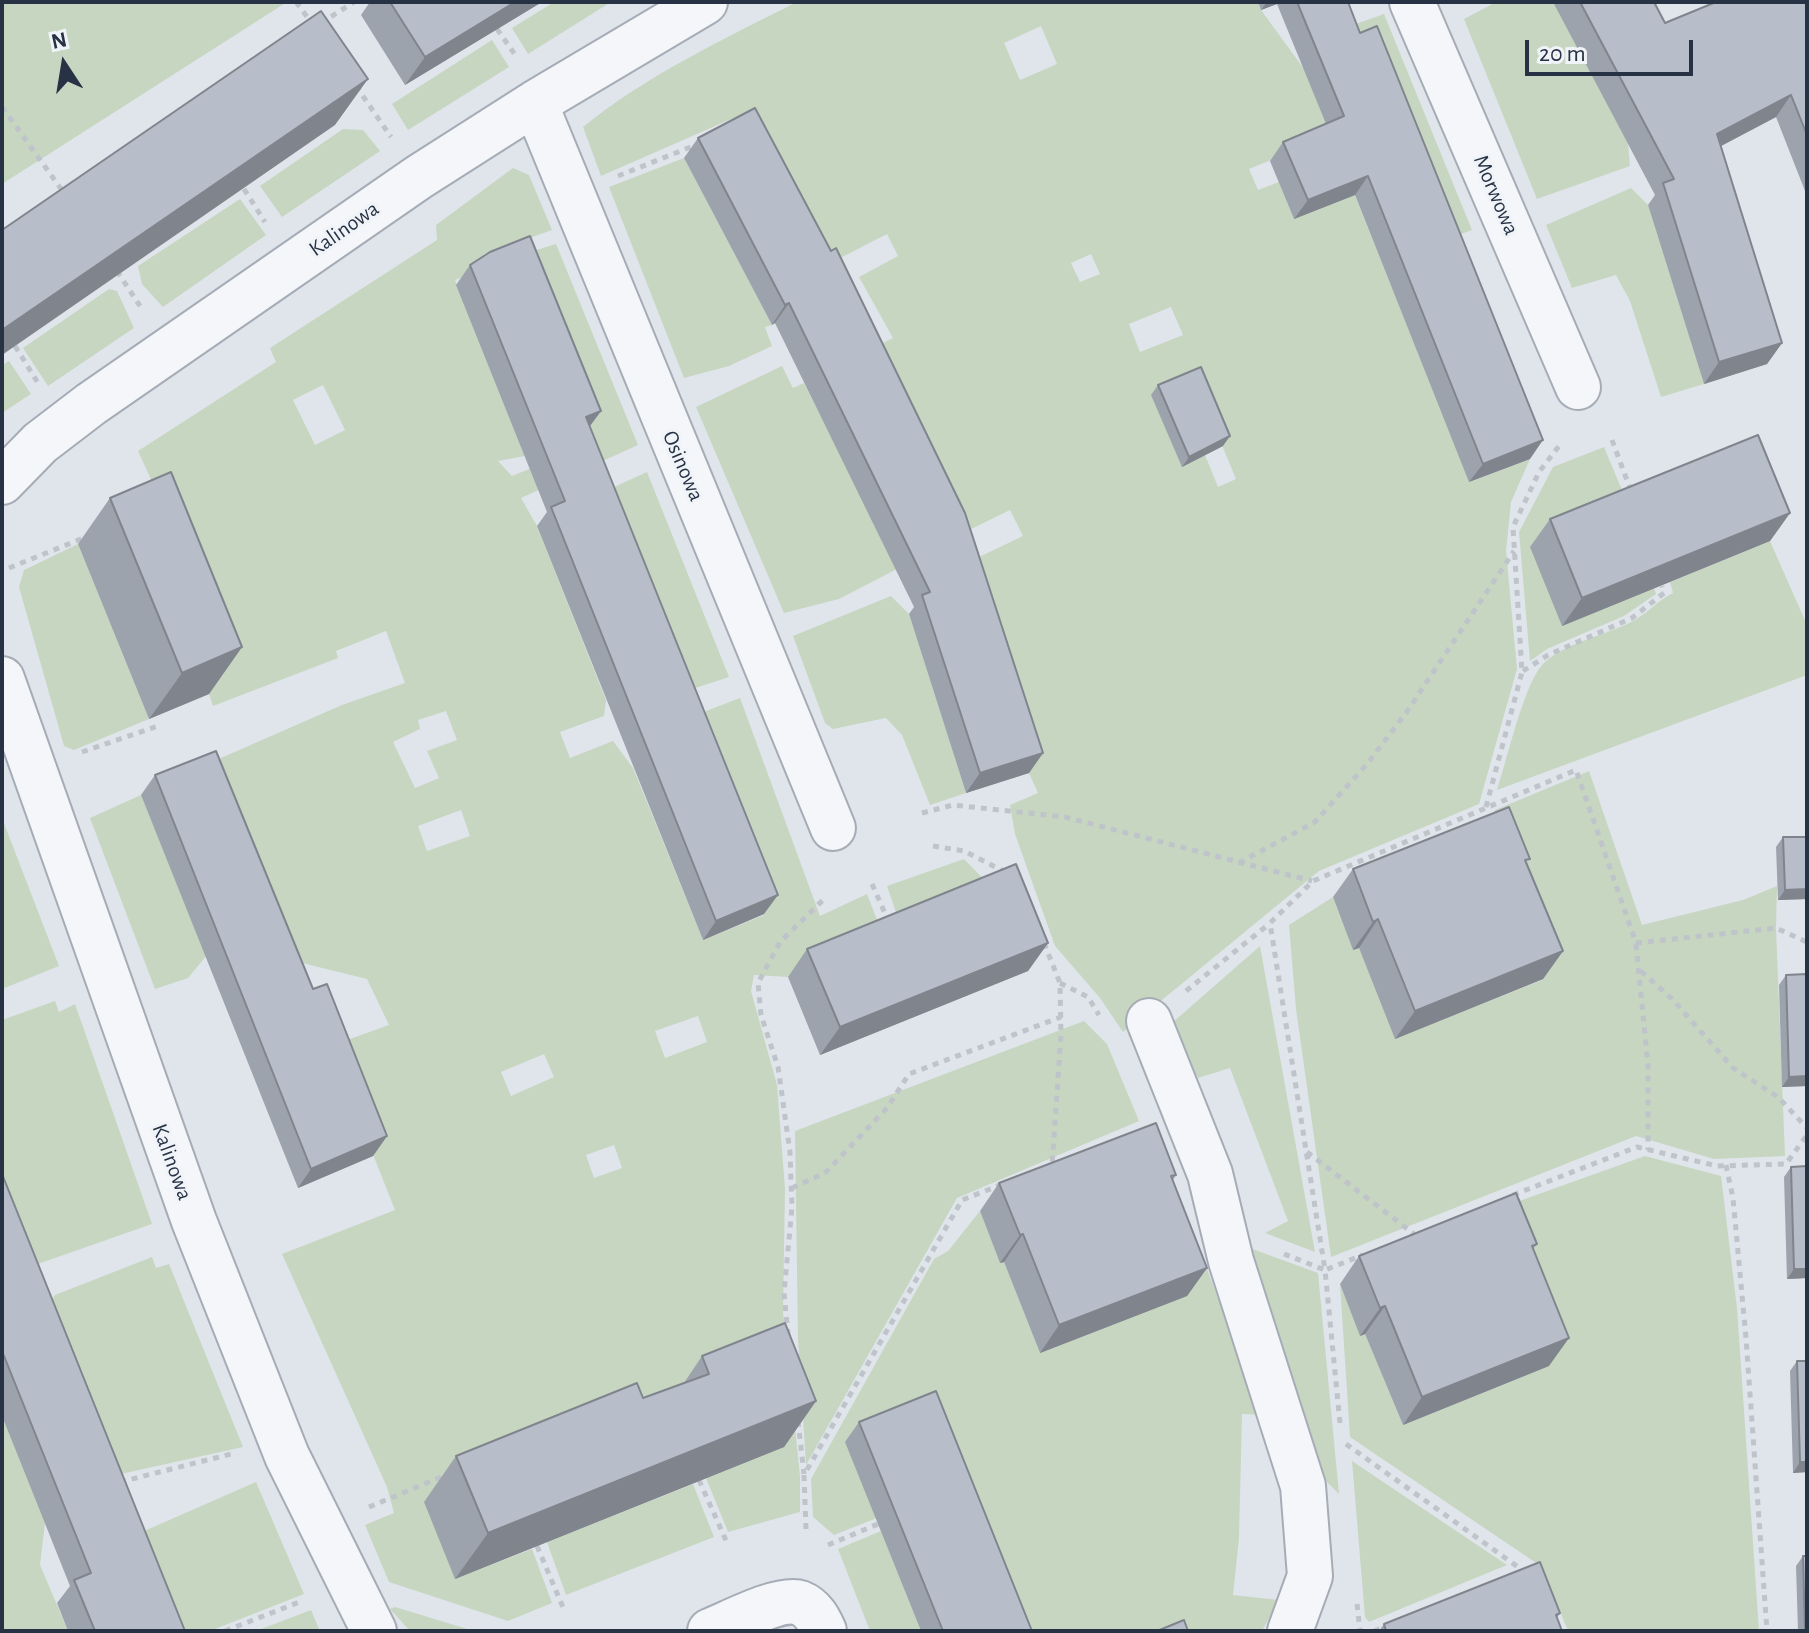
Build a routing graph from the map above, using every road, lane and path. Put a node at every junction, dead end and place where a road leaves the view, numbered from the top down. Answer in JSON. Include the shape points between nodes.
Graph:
{"nodes":[{"id":1,"x":296,"y":2,"type":"edge"},
{"id":2,"x":354,"y":2,"type":"edge"},
{"id":3,"x":705,"y":2,"type":"edge"},
{"id":4,"x":1412,"y":2,"type":"edge"},
{"id":5,"x":497,"y":29,"type":"edge"},
{"id":6,"x":519,"y":59,"type":"dead end"},
{"id":7,"x":350,"y":77,"type":"edge"},
{"id":8,"x":535,"y":103,"type":"junction"},
{"id":9,"x":2,"y":107,"type":"edge"},
{"id":10,"x":708,"y":138,"type":"edge"},
{"id":11,"x":419,"y":177,"type":"junction"},
{"id":12,"x":612,"y":178,"type":"dead end"},
{"id":13,"x":78,"y":186,"type":"edge"},
{"id":14,"x":244,"y":189,"type":"edge"},
{"id":15,"x":268,"y":227,"type":"dead end"},
{"id":16,"x":108,"y":259,"type":"edge"},
{"id":17,"x":15,"y":346,"type":"edge"},
{"id":18,"x":171,"y":348,"type":"junction"},
{"id":19,"x":39,"y":384,"type":"dead end"},
{"id":20,"x":1578,"y":387,"type":"dead end"},
{"id":21,"x":1612,"y":440,"type":"dead end"},
{"id":22,"x":1559,"y":446,"type":"dead end"},
{"id":23,"x":2,"y":482,"type":"edge"},
{"id":24,"x":1636,"y":504,"type":"edge"},
{"id":25,"x":90,"y":535,"type":"dead end"},
{"id":26,"x":1514,"y":551,"type":"junction"},
{"id":27,"x":9,"y":568,"type":"dead end"},
{"id":28,"x":1662,"y":586,"type":"edge"},
{"id":29,"x":1522,"y":672,"type":"junction"},
{"id":30,"x":2,"y":679,"type":"edge"},
{"id":31,"x":158,"y":726,"type":"dead end"},
{"id":32,"x":75,"y":754,"type":"dead end"},
{"id":33,"x":1486,"y":808,"type":"junction"},
{"id":34,"x":922,"y":813,"type":"dead end"},
{"id":35,"x":833,"y":828,"type":"dead end"},
{"id":36,"x":933,"y":846,"type":"dead end"},
{"id":37,"x":1239,"y":863,"type":"junction"},
{"id":38,"x":1009,"y":874,"type":"edge"},
{"id":39,"x":1313,"y":881,"type":"junction"},
{"id":40,"x":872,"y":884,"type":"dead end"},
{"id":41,"x":825,"y":898,"type":"dead end"},
{"id":42,"x":888,"y":922,"type":"edge"},
{"id":43,"x":1270,"y":923,"type":"junction"},
{"id":44,"x":1040,"y":931,"type":"edge"},
{"id":45,"x":1807,"y":942,"type":"edge"},
{"id":46,"x":1636,"y":943,"type":"junction"},
{"id":47,"x":1641,"y":971,"type":"junction"},
{"id":48,"x":1060,"y":983,"type":"junction"},
{"id":49,"x":1061,"y":1017,"type":"junction"},
{"id":50,"x":1149,"y":1021,"type":"junction"},
{"id":51,"x":1807,"y":1128,"type":"edge"},
{"id":52,"x":1807,"y":1135,"type":"edge"},
{"id":53,"x":1648,"y":1150,"type":"junction"},
{"id":54,"x":1306,"y":1152,"type":"junction"},
{"id":55,"x":1066,"y":1161,"type":"edge"},
{"id":56,"x":1726,"y":1165,"type":"junction"},
{"id":57,"x":1007,"y":1183,"type":"edge"},
{"id":58,"x":792,"y":1188,"type":"junction"},
{"id":59,"x":1506,"y":1198,"type":"edge"},
{"id":60,"x":1425,"y":1230,"type":"edge"},
{"id":61,"x":1223,"y":1231,"type":"junction"},
{"id":62,"x":1414,"y":1234,"type":"junction"},
{"id":63,"x":1400,"y":1240,"type":"edge"},
{"id":64,"x":1370,"y":1252,"type":"edge"},
{"id":65,"x":1325,"y":1270,"type":"junction"},
{"id":66,"x":789,"y":1339,"type":"edge"},
{"id":67,"x":797,"y":1415,"type":"edge"},
{"id":68,"x":1340,"y":1425,"type":"dead end"},
{"id":69,"x":236,"y":1453,"type":"dead end"},
{"id":70,"x":1343,"y":1457,"type":"dead end"},
{"id":71,"x":451,"y":1473,"type":"dead end"},
{"id":72,"x":804,"y":1475,"type":"junction"},
{"id":73,"x":699,"y":1480,"type":"edge"},
{"id":74,"x":116,"y":1483,"type":"edge"},
{"id":75,"x":365,"y":1508,"type":"dead end"},
{"id":76,"x":878,"y":1524,"type":"dead end"},
{"id":77,"x":806,"y":1529,"type":"dead end"},
{"id":78,"x":728,"y":1545,"type":"dead end"},
{"id":79,"x":828,"y":1545,"type":"dead end"},
{"id":80,"x":537,"y":1546,"type":"edge"},
{"id":81,"x":1535,"y":1568,"type":"edge"},
{"id":82,"x":1525,"y":1572,"type":"junction"},
{"id":83,"x":1512,"y":1577,"type":"edge"},
{"id":84,"x":314,"y":1596,"type":"dead end"},
{"id":85,"x":1357,"y":1599,"type":"dead end"},
{"id":86,"x":565,"y":1612,"type":"dead end"},
{"id":87,"x":1388,"y":1626,"type":"edge"},
{"id":88,"x":225,"y":1631,"type":"edge"},
{"id":89,"x":374,"y":1631,"type":"edge"},
{"id":90,"x":710,"y":1631,"type":"edge"},
{"id":91,"x":824,"y":1631,"type":"edge"},
{"id":92,"x":1290,"y":1631,"type":"edge"},
{"id":93,"x":1360,"y":1631,"type":"edge"},
{"id":94,"x":1374,"y":1631,"type":"edge"},
{"id":95,"x":1767,"y":1631,"type":"edge"}],
"edges":[{"from":1,"to":2,"type":"path","via":[[314,27]]},
{"from":3,"to":8,"type":"street","name":"Kalinowa"},
{"from":4,"to":20,"type":"street","name":"Morwowa"},
{"from":5,"to":6,"type":"path"},
{"from":7,"to":11,"type":"path"},
{"from":8,"to":11,"type":"street","name":"Kalinowa"},
{"from":8,"to":35,"type":"street","name":"Osinowa"},
{"from":9,"to":13,"type":"path","via":[[64,195]]},
{"from":10,"to":12,"type":"path"},
{"from":11,"to":18,"type":"street","name":"Kalinowa"},
{"from":14,"to":15,"type":"path"},
{"from":16,"to":18,"type":"path"},
{"from":17,"to":19,"type":"path"},
{"from":18,"to":23,"type":"street","name":"Kalinowa","via":[[40,443]]},
{"from":21,"to":24,"type":"path"},
{"from":22,"to":26,"type":"path","via":[[1539,472],[1513,527]]},
{"from":25,"to":27,"type":"path"},
{"from":26,"to":29,"type":"path"},
{"from":26,"to":37,"type":"path","via":[[1406,713],[1357,776],[1315,822]]},
{"from":28,"to":29,"type":"path","via":[[1664,593],[1632,618]]},
{"from":29,"to":33,"type":"path"},
{"from":30,"to":89,"type":"street","name":"Kalinowa","via":[[194,1221],[287,1456]]},
{"from":31,"to":32,"type":"path"},
{"from":33,"to":39,"type":"path"},
{"from":33,"to":46,"type":"path","via":[[1576,770]]},
{"from":34,"to":37,"type":"path","via":[[953,805],[1065,817]]},
{"from":36,"to":38,"type":"path","via":[[964,851]]},
{"from":37,"to":39,"type":"path"},
{"from":39,"to":43,"type":"path"},
{"from":40,"to":42,"type":"path"},
{"from":41,"to":58,"type":"path","via":[[780,942],[758,983],[761,1015],[778,1067]]},
{"from":43,"to":50,"type":"path"},
{"from":43,"to":54,"type":"path"},
{"from":44,"to":48,"type":"path"},
{"from":45,"to":46,"type":"path","via":[[1776,928]]},
{"from":46,"to":47,"type":"path"},
{"from":47,"to":51,"type":"path","via":[[1733,1068],[1778,1097]]},
{"from":47,"to":53,"type":"path"},
{"from":48,"to":49,"type":"path"},
{"from":48,"to":50,"type":"path","via":[[1088,997],[1117,1046]]},
{"from":49,"to":55,"type":"path","via":[[1052,1166]]},
{"from":49,"to":58,"type":"path","via":[[909,1074],[887,1108],[825,1173]]},
{"from":50,"to":61,"type":"street","via":[[1210,1174]]},
{"from":52,"to":56,"type":"path","via":[[1786,1164]]},
{"from":53,"to":56,"type":"path"},
{"from":53,"to":59,"type":"path","via":[[1637,1147]]},
{"from":54,"to":62,"type":"path"},
{"from":54,"to":65,"type":"path"},
{"from":56,"to":95,"type":"path","via":[[1746,1338]]},
{"from":57,"to":72,"type":"path","via":[[962,1200]]},
{"from":58,"to":66,"type":"path","via":[[784,1293]]},
{"from":60,"to":62,"type":"path"},
{"from":61,"to":65,"type":"path"},
{"from":61,"to":92,"type":"street","via":[[1303,1486],[1310,1576]]},
{"from":62,"to":63,"type":"path"},
{"from":64,"to":65,"type":"path"},
{"from":65,"to":68,"type":"path"},
{"from":67,"to":72,"type":"path"},
{"from":69,"to":74,"type":"path"},
{"from":70,"to":82,"type":"path","via":[[1342,1441]]},
{"from":71,"to":75,"type":"path"},
{"from":72,"to":77,"type":"path"},
{"from":73,"to":78,"type":"path"},
{"from":76,"to":79,"type":"path"},
{"from":80,"to":86,"type":"path"},
{"from":81,"to":82,"type":"path"},
{"from":82,"to":83,"type":"path"},
{"from":84,"to":88,"type":"path"},
{"from":85,"to":93,"type":"path"},
{"from":87,"to":94,"type":"path"},
{"from":90,"to":91,"type":"street","via":[[783,1602],[809,1609]]}]}
